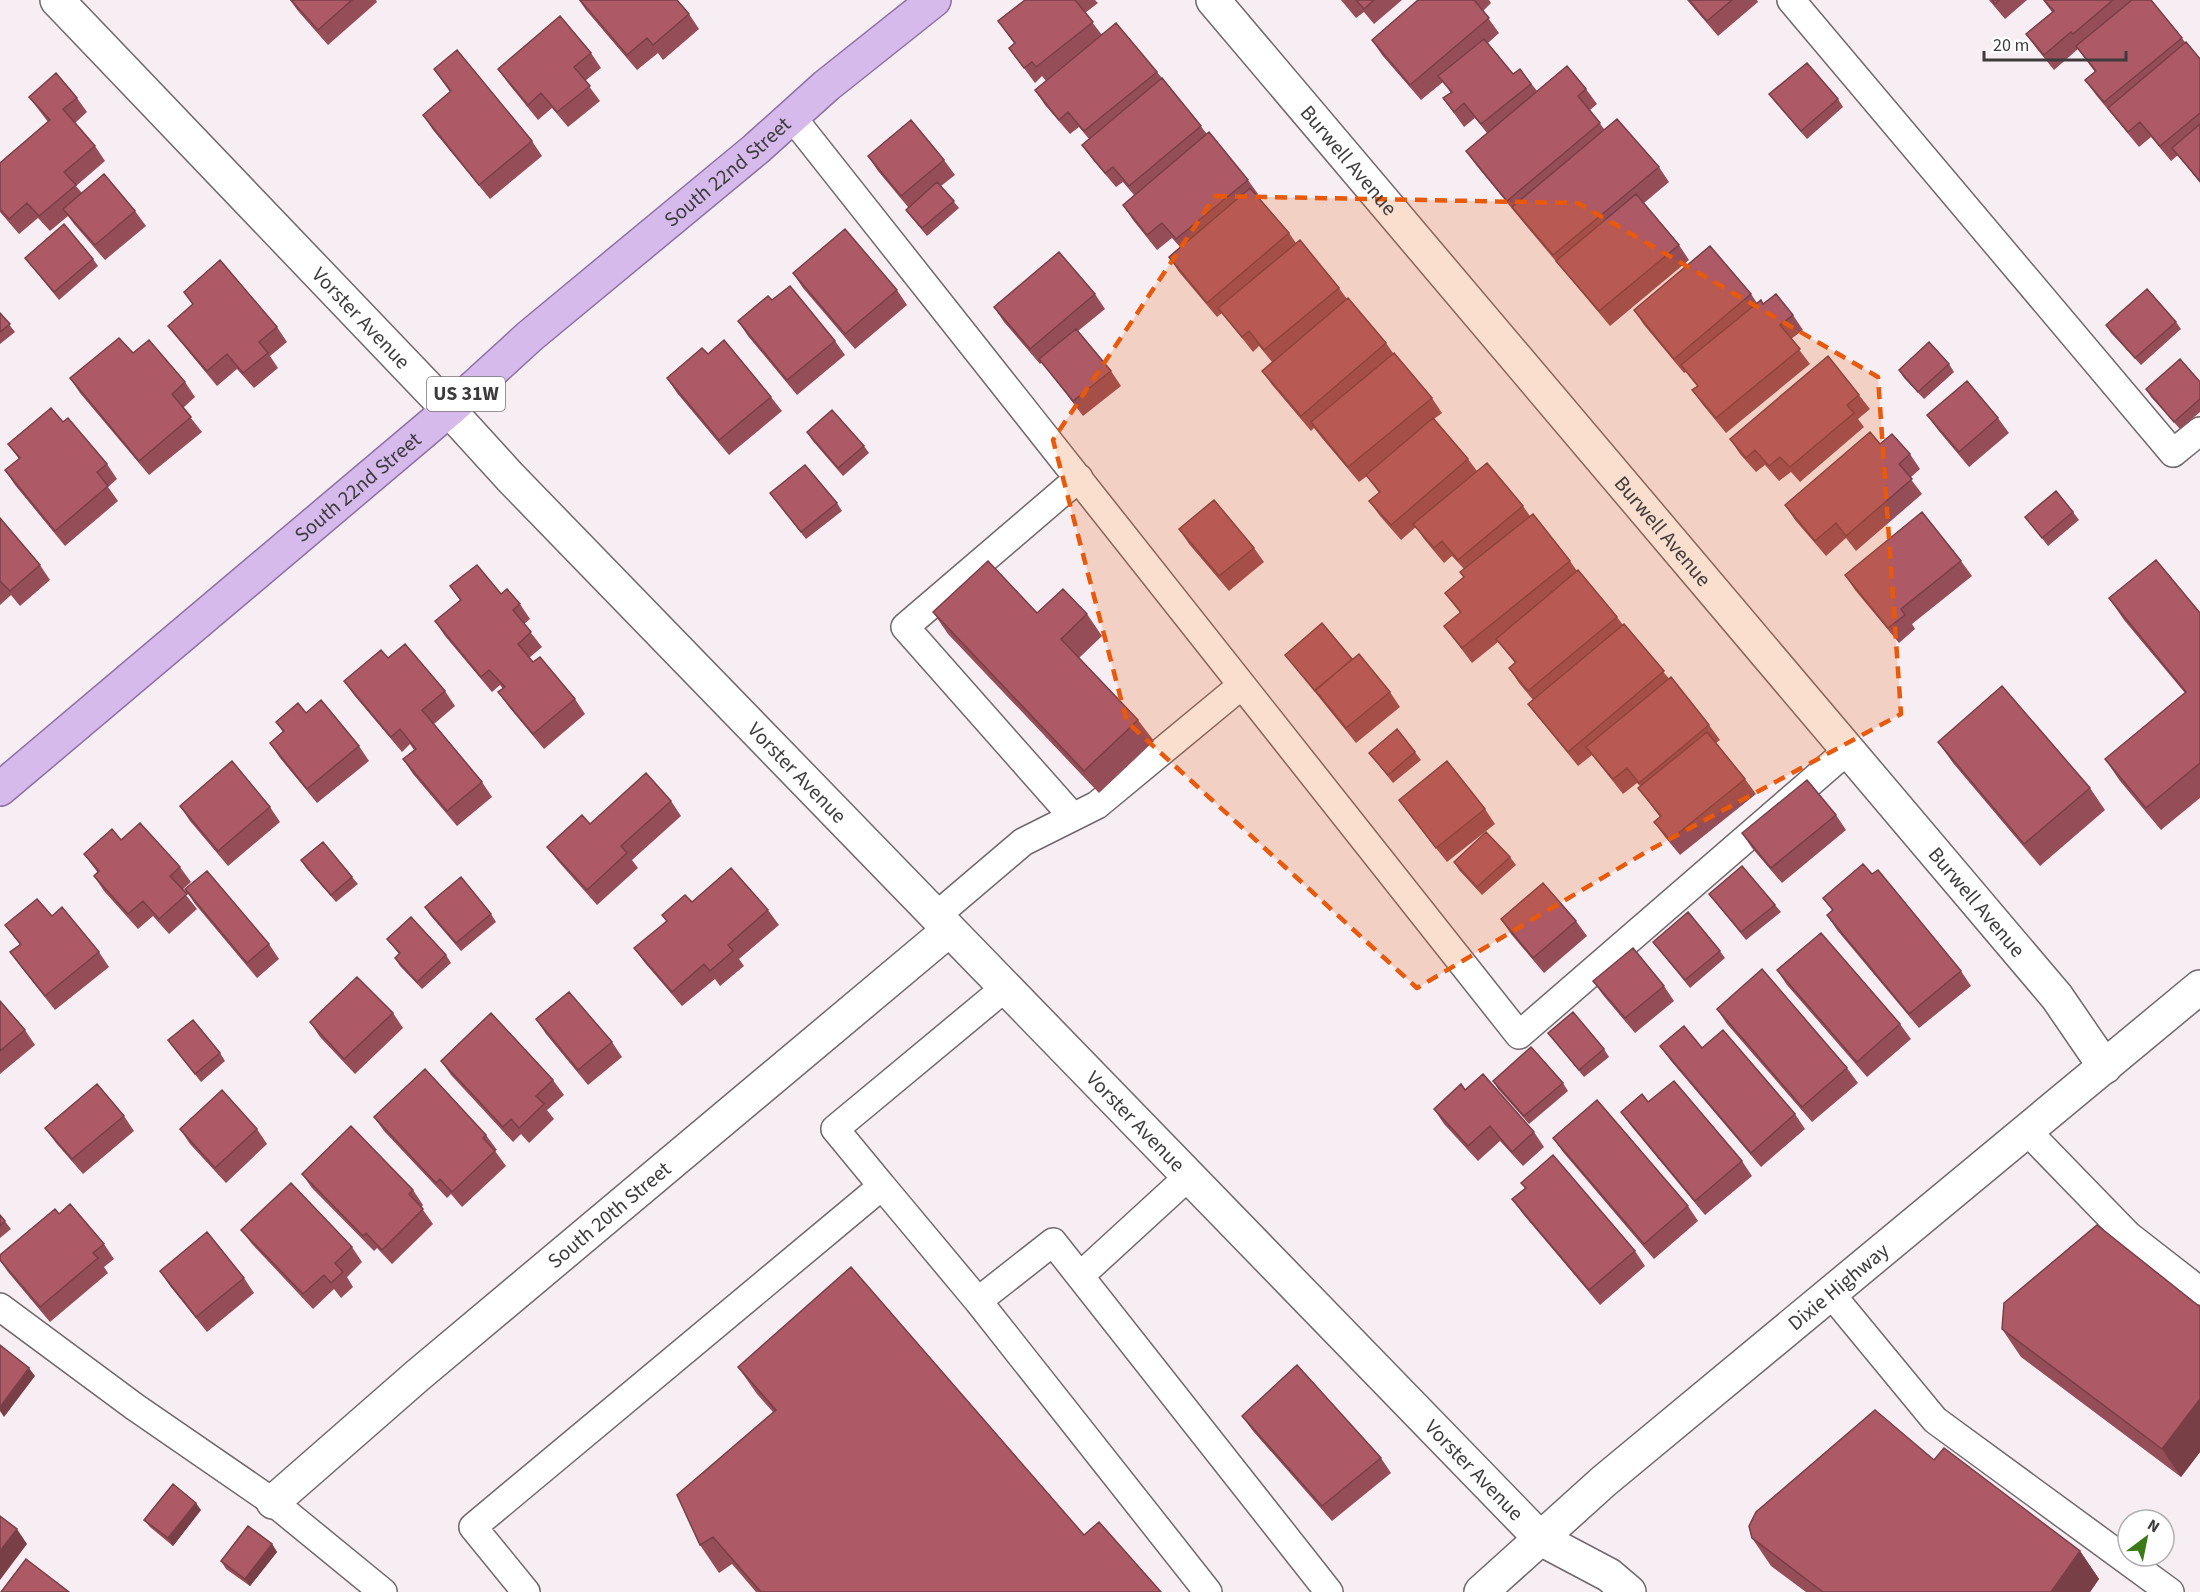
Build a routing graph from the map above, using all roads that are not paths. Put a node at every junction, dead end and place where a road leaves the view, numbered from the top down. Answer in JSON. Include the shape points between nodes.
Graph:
{"nodes":[{"id":1,"x":57,"y":0,"type":"edge"},
{"id":2,"x":934,"y":0,"type":"edge"},
{"id":3,"x":1214,"y":0,"type":"edge"},
{"id":4,"x":1791,"y":0,"type":"edge"},
{"id":5,"x":792,"y":117,"type":"junction"},
{"id":6,"x":448,"y":410,"type":"junction"},
{"id":7,"x":2200,"y":431,"type":"edge"},
{"id":8,"x":1078,"y":478,"type":"junction"},
{"id":9,"x":1242,"y":685,"type":"junction"},
{"id":10,"x":1848,"y":750,"type":"junction"},
{"id":11,"x":0,"y":789,"type":"edge"},
{"id":12,"x":1072,"y":817,"type":"junction"},
{"id":13,"x":943,"y":923,"type":"junction"},
{"id":14,"x":1006,"y":987,"type":"junction"},
{"id":15,"x":2200,"y":987,"type":"edge"},
{"id":16,"x":2105,"y":1067,"type":"junction"},
{"id":17,"x":2028,"y":1131,"type":"junction"},
{"id":18,"x":1189,"y":1176,"type":"junction"},
{"id":19,"x":882,"y":1186,"type":"junction"},
{"id":20,"x":1081,"y":1275,"type":"junction"},
{"id":21,"x":2200,"y":1291,"type":"edge"},
{"id":22,"x":1831,"y":1294,"type":"junction"},
{"id":23,"x":978,"y":1301,"type":"junction"},
{"id":24,"x":0,"y":1306,"type":"edge"},
{"id":25,"x":273,"y":1502,"type":"junction"},
{"id":26,"x":1541,"y":1539,"type":"junction"},
{"id":27,"x":383,"y":1592,"type":"edge"},
{"id":28,"x":526,"y":1592,"type":"edge"},
{"id":29,"x":1208,"y":1592,"type":"edge"},
{"id":30,"x":1329,"y":1592,"type":"edge"},
{"id":31,"x":1481,"y":1592,"type":"edge"},
{"id":32,"x":1629,"y":1592,"type":"edge"},
{"id":33,"x":2170,"y":1592,"type":"edge"}],
"edges":[{"from":1,"to":6,"type":"street","name":"Vorster Avenue"},
{"from":2,"to":5,"type":"main road","name":"South 22nd Street","number":"US 31W"},
{"from":3,"to":10,"type":"street","name":"Burwell Avenue"},
{"from":4,"to":7,"type":"lane","via":[[2174,453]]},
{"from":5,"to":6,"type":"main road","name":"South 22nd Street","number":"US 31W","via":[[530,336]]},
{"from":5,"to":8,"type":"lane"},
{"from":6,"to":11,"type":"main road","name":"South 22nd Street","number":"US 31W"},
{"from":6,"to":13,"type":"street","name":"Vorster Avenue"},
{"from":8,"to":9,"type":"lane"},
{"from":8,"to":12,"type":"lane","via":[[905,627]]},
{"from":9,"to":10,"type":"lane","via":[[1519,1035]]},
{"from":9,"to":12,"type":"lane","via":[[1097,805]]},
{"from":10,"to":16,"type":"street","name":"Burwell Avenue","via":[[2057,997]]},
{"from":12,"to":13,"type":"lane","via":[[1023,842]]},
{"from":13,"to":14,"type":"street","name":"Vorster Avenue"},
{"from":13,"to":25,"type":"street","name":"South 20th Street"},
{"from":14,"to":18,"type":"street","name":"Vorster Avenue"},
{"from":14,"to":19,"type":"lane","via":[[835,1129]]},
{"from":15,"to":16,"type":"street","name":"Dixie Highway"},
{"from":16,"to":17,"type":"street","name":"Dixie Highway"},
{"from":17,"to":21,"type":"lane","via":[[2128,1235]]},
{"from":17,"to":22,"type":"street","name":"Dixie Highway"},
{"from":18,"to":20,"type":"lane"},
{"from":18,"to":26,"type":"street","name":"Vorster Avenue"},
{"from":19,"to":23,"type":"lane"},
{"from":19,"to":28,"type":"lane","via":[[473,1527]]},
{"from":20,"to":23,"type":"lane","via":[[1053,1242]]},
{"from":20,"to":30,"type":"lane"},
{"from":22,"to":26,"type":"street","name":"Dixie Highway","via":[[1604,1481]]},
{"from":22,"to":33,"type":"lane","via":[[1935,1420]]},
{"from":23,"to":29,"type":"lane"},
{"from":24,"to":25,"type":"lane","via":[[135,1407]]},
{"from":25,"to":27,"type":"lane"},
{"from":26,"to":31,"type":"street","name":"Dixie Highway"},
{"from":26,"to":32,"type":"street","name":"Vorster Avenue","via":[[1610,1575]]}]}
